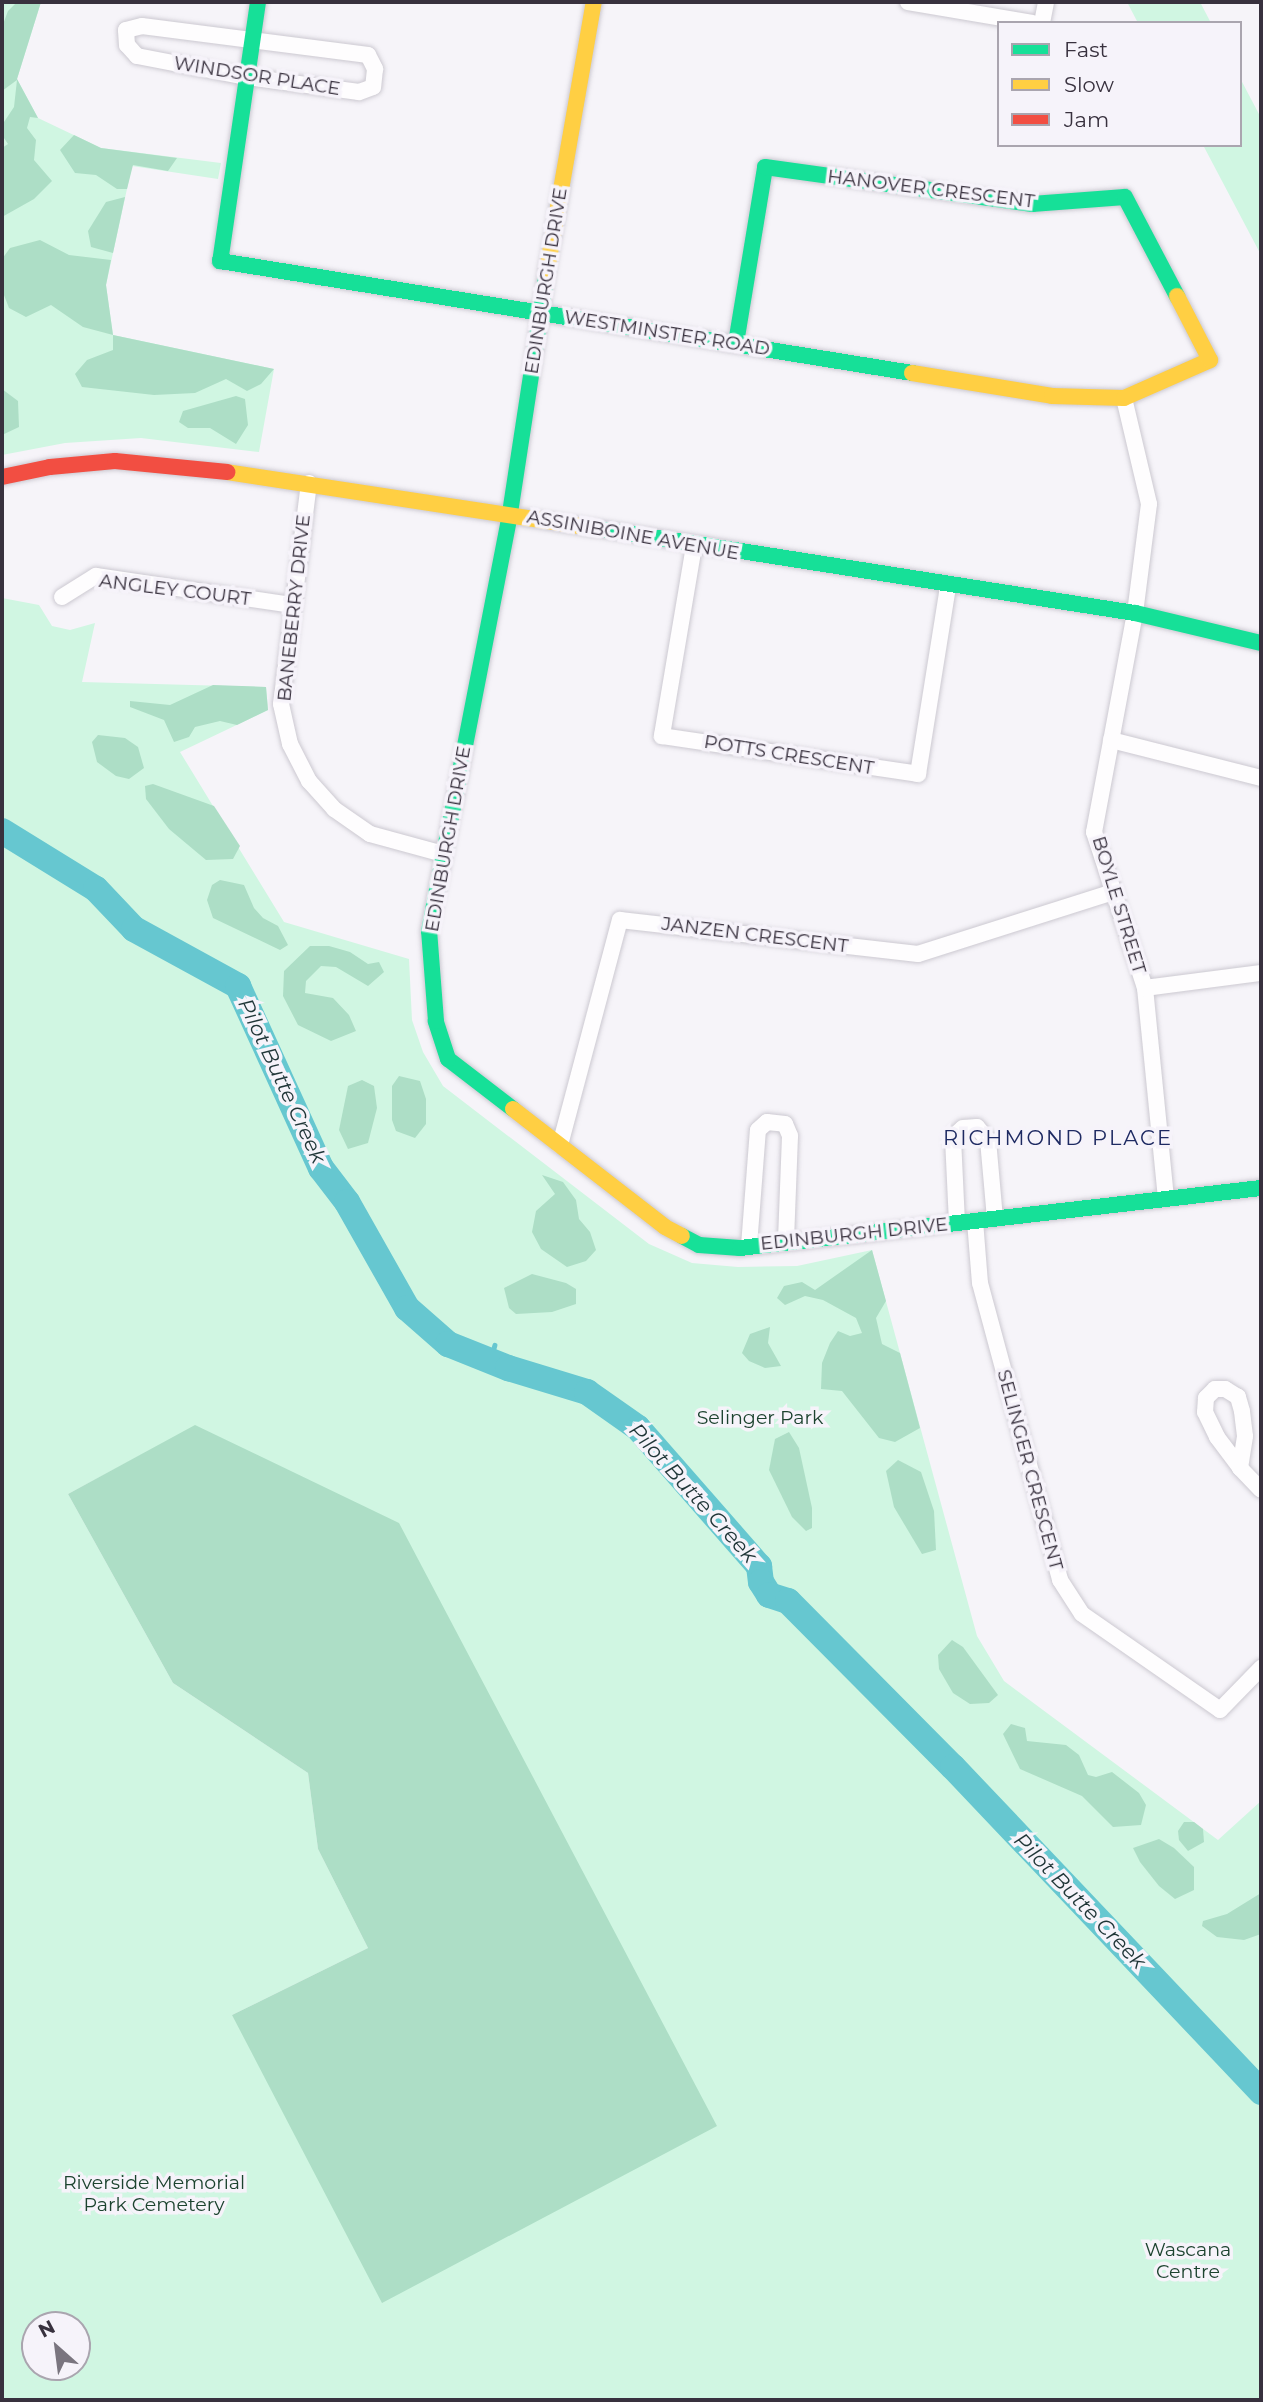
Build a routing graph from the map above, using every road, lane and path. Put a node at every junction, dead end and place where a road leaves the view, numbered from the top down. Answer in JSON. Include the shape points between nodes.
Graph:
{"nodes":[{"id":1,"x":258,"y":2,"type":"edge"},
{"id":2,"x":594,"y":2,"type":"edge"},
{"id":3,"x":908,"y":2,"type":"edge"},
{"id":4,"x":1046,"y":2,"type":"edge"},
{"id":5,"x":1020,"y":21,"type":"edge"},
{"id":6,"x":1042,"y":21,"type":"edge"},
{"id":7,"x":253,"y":41,"type":"junction"},
{"id":8,"x":246,"y":77,"type":"junction"},
{"id":9,"x":540,"y":313,"type":"junction"},
{"id":10,"x":736,"y":343,"type":"junction"},
{"id":11,"x":1124,"y":398,"type":"junction"},
{"id":12,"x":2,"y":477,"type":"edge"},
{"id":13,"x":309,"y":483,"type":"junction"},
{"id":14,"x":510,"y":513,"type":"junction"},
{"id":15,"x":694,"y":546,"type":"junction"},
{"id":16,"x":948,"y":586,"type":"junction"},
{"id":17,"x":62,"y":597,"type":"dead end"},
{"id":18,"x":293,"y":605,"type":"junction"},
{"id":19,"x":1135,"y":613,"type":"junction"},
{"id":20,"x":1261,"y":643,"type":"edge"},
{"id":21,"x":1111,"y":740,"type":"junction"},
{"id":22,"x":1261,"y":778,"type":"edge"},
{"id":23,"x":443,"y":854,"type":"junction"},
{"id":24,"x":1114,"y":892,"type":"junction"},
{"id":25,"x":1261,"y":973,"type":"edge"},
{"id":26,"x":1145,"y":988,"type":"junction"},
{"id":27,"x":560,"y":1145,"type":"junction"},
{"id":28,"x":1261,"y":1188,"type":"edge"},
{"id":29,"x":1166,"y":1199,"type":"junction"},
{"id":30,"x":995,"y":1218,"type":"junction"},
{"id":31,"x":975,"y":1221,"type":"junction"},
{"id":32,"x":957,"y":1223,"type":"junction"},
{"id":33,"x":786,"y":1242,"type":"junction"},
{"id":34,"x":748,"y":1246,"type":"junction"},
{"id":35,"x":1240,"y":1468,"type":"dead end"},
{"id":36,"x":1261,"y":1490,"type":"edge"},
{"id":37,"x":1261,"y":1668,"type":"edge"}],
"edges":[{"from":1,"to":7,"type":"street","name":"WESTMINSTER ROAD"},
{"from":2,"to":9,"type":"street","name":"EDINBURGH DRIVE"},
{"from":3,"to":5,"type":"street"},
{"from":4,"to":6,"type":"street"},
{"from":7,"to":8,"type":"street","name":"WESTMINSTER ROAD"},
{"from":7,"to":8,"type":"street","name":"WINDSOR PLACE","via":[[142,26],[126,30],[127,45],[137,56]]},
{"from":7,"to":8,"type":"street","name":"WINDSOR PLACE","via":[[368,55],[375,69],[373,87],[359,92]]},
{"from":8,"to":9,"type":"street","name":"WESTMINSTER ROAD","via":[[220,261]]},
{"from":9,"to":10,"type":"street","name":"WESTMINSTER ROAD"},
{"from":9,"to":14,"type":"street","name":"EDINBURGH DRIVE"},
{"from":10,"to":11,"type":"street","name":"WESTMINSTER ROAD","via":[[1052,396]]},
{"from":10,"to":11,"type":"street","name":"HANOVER CRESCENT","via":[[765,167],[1032,204],[1125,197],[1210,360]]},
{"from":11,"to":19,"type":"street","name":"BOYLE STREET","via":[[1149,504]]},
{"from":12,"to":13,"type":"street","name":"ASSINIBOINE AVENUE","via":[[115,461]]},
{"from":13,"to":14,"type":"street","name":"ASSINIBOINE AVENUE"},
{"from":13,"to":18,"type":"street","name":"BANEBERRY DRIVE"},
{"from":14,"to":15,"type":"street","name":"ASSINIBOINE AVENUE"},
{"from":14,"to":23,"type":"street","name":"EDINBURGH DRIVE"},
{"from":15,"to":16,"type":"street","name":"ASSINIBOINE AVENUE"},
{"from":15,"to":16,"type":"street","name":"POTTS CRESCENT","via":[[662,736],[918,774]]},
{"from":16,"to":19,"type":"street","name":"ASSINIBOINE AVENUE"},
{"from":17,"to":18,"type":"street","name":"ANGLEY COURT","via":[[96,576]]},
{"from":18,"to":23,"type":"street","name":"BANEBERRY DRIVE","via":[[281,704],[290,744],[309,780],[334,809],[370,834]]},
{"from":19,"to":20,"type":"street","name":"ASSINIBOINE AVENUE"},
{"from":19,"to":21,"type":"street","name":"BOYLE STREET"},
{"from":21,"to":22,"type":"street"},
{"from":21,"to":24,"type":"street","name":"BOYLE STREET","via":[[1094,832]]},
{"from":23,"to":27,"type":"street","name":"EDINBURGH DRIVE","via":[[429,930],[430,975],[436,1021],[448,1059]]},
{"from":24,"to":26,"type":"street","name":"BOYLE STREET"},
{"from":24,"to":27,"type":"street","name":"JANZEN CRESCENT","via":[[918,954],[620,920]]},
{"from":25,"to":26,"type":"street"},
{"from":26,"to":29,"type":"street","name":"BOYLE STREET"},
{"from":27,"to":34,"type":"street","name":"EDINBURGH DRIVE","via":[[665,1227],[699,1245]]},
{"from":28,"to":29,"type":"street","name":"EDINBURGH DRIVE"},
{"from":29,"to":30,"type":"street","name":"EDINBURGH DRIVE"},
{"from":30,"to":31,"type":"street","name":"EDINBURGH DRIVE"},
{"from":30,"to":32,"type":"street","via":[[988,1140],[977,1127],[963,1128],[953,1137]]},
{"from":31,"to":32,"type":"street","name":"EDINBURGH DRIVE"},
{"from":31,"to":37,"type":"street","name":"SELINGER CRESCENT","via":[[979,1283],[1059,1580],[1082,1614],[1220,1710]]},
{"from":32,"to":33,"type":"street","name":"EDINBURGH DRIVE"},
{"from":33,"to":34,"type":"street","name":"EDINBURGH DRIVE"},
{"from":33,"to":34,"type":"street","via":[[790,1136],[785,1124],[767,1122],[758,1130]]},
{"from":35,"to":36,"type":"street"}]}
